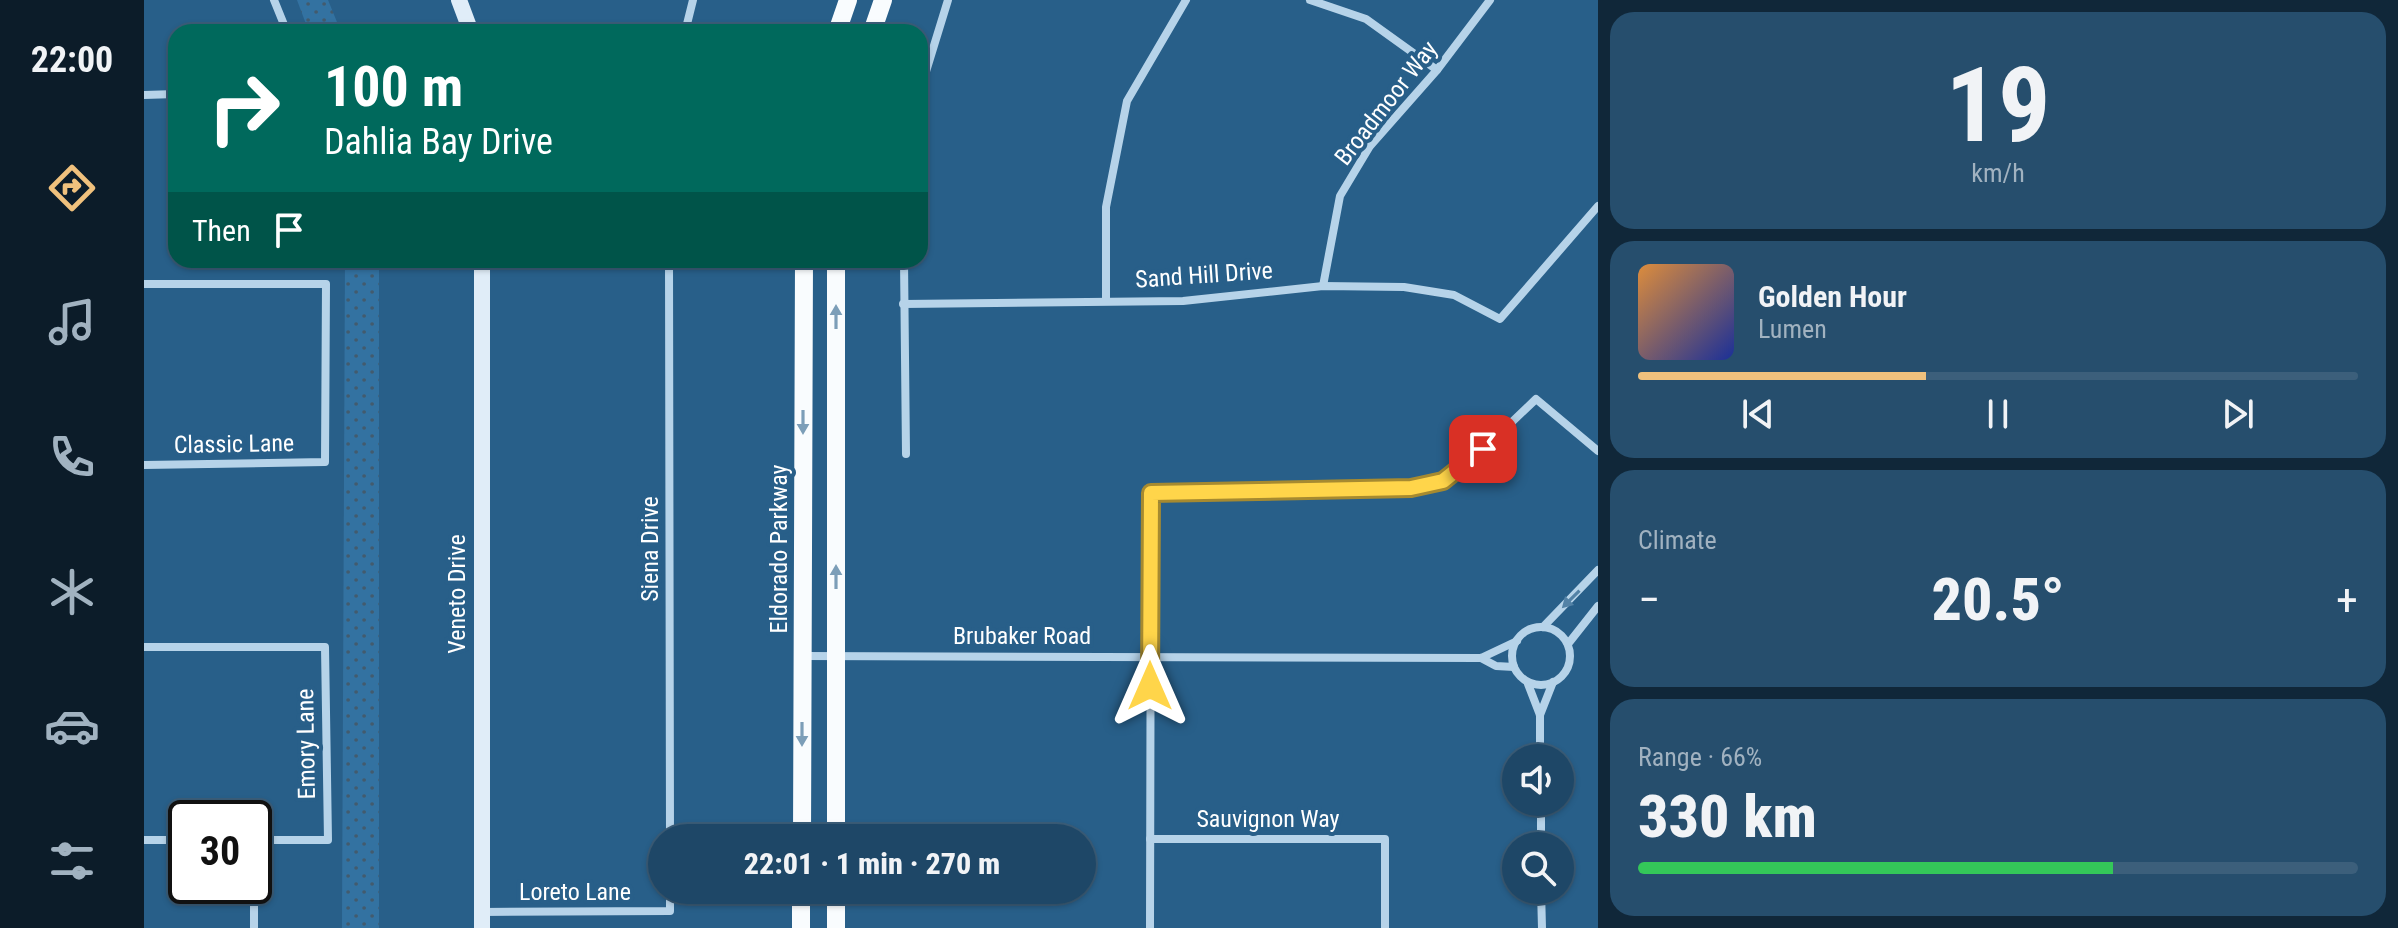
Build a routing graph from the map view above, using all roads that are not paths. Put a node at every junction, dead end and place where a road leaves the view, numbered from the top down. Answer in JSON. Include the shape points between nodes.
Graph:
{"nodes":[{"id":1,"x":274,"y":0,"type":"edge"},
{"id":2,"x":459,"y":0,"type":"edge"},
{"id":3,"x":693,"y":0,"type":"edge"},
{"id":4,"x":848,"y":0,"type":"edge"},
{"id":5,"x":883,"y":0,"type":"edge"},
{"id":6,"x":948,"y":0,"type":"edge"},
{"id":7,"x":1186,"y":0,"type":"edge"},
{"id":8,"x":1310,"y":0,"type":"edge"},
{"id":9,"x":1490,"y":0,"type":"edge"},
{"id":10,"x":284,"y":24,"type":"edge"},
{"id":11,"x":468,"y":24,"type":"edge"},
{"id":12,"x":687,"y":24,"type":"edge"},
{"id":13,"x":840,"y":24,"type":"edge"},
{"id":14,"x":875,"y":24,"type":"edge"},
{"id":15,"x":928,"y":65,"type":"edge"},
{"id":16,"x":1437,"y":70,"type":"junction"},
{"id":17,"x":168,"y":94,"type":"edge"},
{"id":18,"x":144,"y":95,"type":"edge"},
{"id":19,"x":1598,"y":206,"type":"edge"},
{"id":20,"x":482,"y":268,"type":"edge"},
{"id":21,"x":669,"y":268,"type":"edge"},
{"id":22,"x":804,"y":268,"type":"edge"},
{"id":23,"x":836,"y":268,"type":"edge"},
{"id":24,"x":904,"y":268,"type":"edge"},
{"id":25,"x":144,"y":284,"type":"edge"},
{"id":26,"x":1323,"y":286,"type":"junction"},
{"id":27,"x":1106,"y":301,"type":"junction"},
{"id":28,"x":903,"y":304,"type":"junction"},
{"id":29,"x":1598,"y":451,"type":"edge"},
{"id":30,"x":906,"y":454,"type":"dead end"},
{"id":31,"x":144,"y":465,"type":"edge"},
{"id":32,"x":1598,"y":570,"type":"edge"},
{"id":33,"x":1598,"y":606,"type":"edge"},
{"id":34,"x":1543,"y":627,"type":"junction"},
{"id":35,"x":1517,"y":641,"type":"junction"},
{"id":36,"x":1568,"y":644,"type":"junction"},
{"id":37,"x":144,"y":647,"type":"edge"},
{"id":38,"x":836,"y":655,"type":"junction"},
{"id":39,"x":802,"y":656,"type":"junction"},
{"id":40,"x":1150,"y":656,"type":"junction"},
{"id":41,"x":1481,"y":658,"type":"junction"},
{"id":42,"x":1514,"y":667,"type":"junction"},
{"id":43,"x":1553,"y":682,"type":"junction"},
{"id":44,"x":1528,"y":684,"type":"junction"},
{"id":45,"x":1540,"y":715,"type":"junction"},
{"id":46,"x":1540,"y":744,"type":"edge"},
{"id":47,"x":670,"y":824,"type":"edge"},
{"id":48,"x":802,"y":824,"type":"edge"},
{"id":49,"x":836,"y":824,"type":"edge"},
{"id":50,"x":1150,"y":839,"type":"junction"},
{"id":51,"x":144,"y":840,"type":"edge"},
{"id":52,"x":168,"y":840,"type":"edge"},
{"id":53,"x":272,"y":840,"type":"edge"},
{"id":54,"x":254,"y":904,"type":"edge"},
{"id":55,"x":670,"y":904,"type":"edge"},
{"id":56,"x":801,"y":904,"type":"edge"},
{"id":57,"x":836,"y":904,"type":"edge"},
{"id":58,"x":1541,"y":904,"type":"edge"},
{"id":59,"x":481,"y":920,"type":"edge"},
{"id":60,"x":254,"y":928,"type":"edge"},
{"id":61,"x":801,"y":928,"type":"edge"},
{"id":62,"x":836,"y":928,"type":"edge"},
{"id":63,"x":1150,"y":928,"type":"edge"},
{"id":64,"x":1385,"y":928,"type":"edge"},
{"id":65,"x":1542,"y":928,"type":"edge"}],
"edges":[{"from":1,"to":10,"type":"street"},
{"from":2,"to":11,"type":"street"},
{"from":3,"to":12,"type":"street"},
{"from":4,"to":13,"type":"main road"},
{"from":5,"to":14,"type":"main road"},
{"from":6,"to":15,"type":"street"},
{"from":7,"to":27,"type":"street","via":[[1127,101],[1106,207]]},
{"from":8,"to":16,"type":"street","via":[[1366,19]]},
{"from":9,"to":16,"type":"street","name":"Broadmoor Way"},
{"from":16,"to":26,"type":"street","name":"Broadmoor Way","via":[[1370,146],[1340,196]]},
{"from":17,"to":18,"type":"street"},
{"from":19,"to":26,"type":"street","name":"Sand Hill Drive","via":[[1500,319],[1454,295],[1404,287]]},
{"from":20,"to":59,"type":"street","name":"Veneto Drive"},
{"from":21,"to":47,"type":"street","name":"Siena Drive"},
{"from":22,"to":39,"type":"main road","name":"Eldorado Parkway","one_way":true},
{"from":38,"to":23,"type":"main road","one_way":true},
{"from":24,"to":28,"type":"street"},
{"from":25,"to":31,"type":"street","name":"Classic Lane","via":[[326,284],[325,462]]},
{"from":26,"to":27,"type":"street","name":"Sand Hill Drive","via":[[1183,301]]},
{"from":27,"to":28,"type":"street","name":"Sand Hill Drive"},
{"from":28,"to":30,"type":"street"},
{"from":29,"to":40,"type":"street","via":[[1536,399],[1443,481],[1374,491],[1151,493]]},
{"from":32,"to":34,"type":"street","one_way":true},
{"from":33,"to":36,"type":"street"},
{"from":34,"to":35,"type":"street"},
{"from":34,"to":36,"type":"street"},
{"from":35,"to":41,"type":"street","name":"Brubaker Road"},
{"from":35,"to":42,"type":"street"},
{"from":36,"to":43,"type":"street","via":[[1564,672]]},
{"from":37,"to":53,"type":"street","name":"Emory Lane","via":[[325,647],[328,840]]},
{"from":38,"to":39,"type":"street","name":"Brubaker Road"},
{"from":38,"to":40,"type":"street","name":"Brubaker Road"},
{"from":38,"to":49,"type":"main road"},
{"from":39,"to":48,"type":"main road","name":"Eldorado Parkway","one_way":true},
{"from":40,"to":41,"type":"street","name":"Brubaker Road"},
{"from":40,"to":50,"type":"street"},
{"from":41,"to":42,"type":"street","name":"Brubaker Road"},
{"from":42,"to":44,"type":"street"},
{"from":43,"to":44,"type":"street"},
{"from":43,"to":45,"type":"street"},
{"from":44,"to":45,"type":"street"},
{"from":45,"to":46,"type":"street"},
{"from":50,"to":63,"type":"street"},
{"from":50,"to":64,"type":"street","name":"Sauvignon Way","via":[[1385,839]]},
{"from":51,"to":52,"type":"street"},
{"from":54,"to":60,"type":"street"},
{"from":55,"to":59,"type":"street","name":"Loreto Lane","via":[[670,911]]},
{"from":56,"to":61,"type":"main road"},
{"from":57,"to":62,"type":"main road"},
{"from":58,"to":65,"type":"street"}]}
